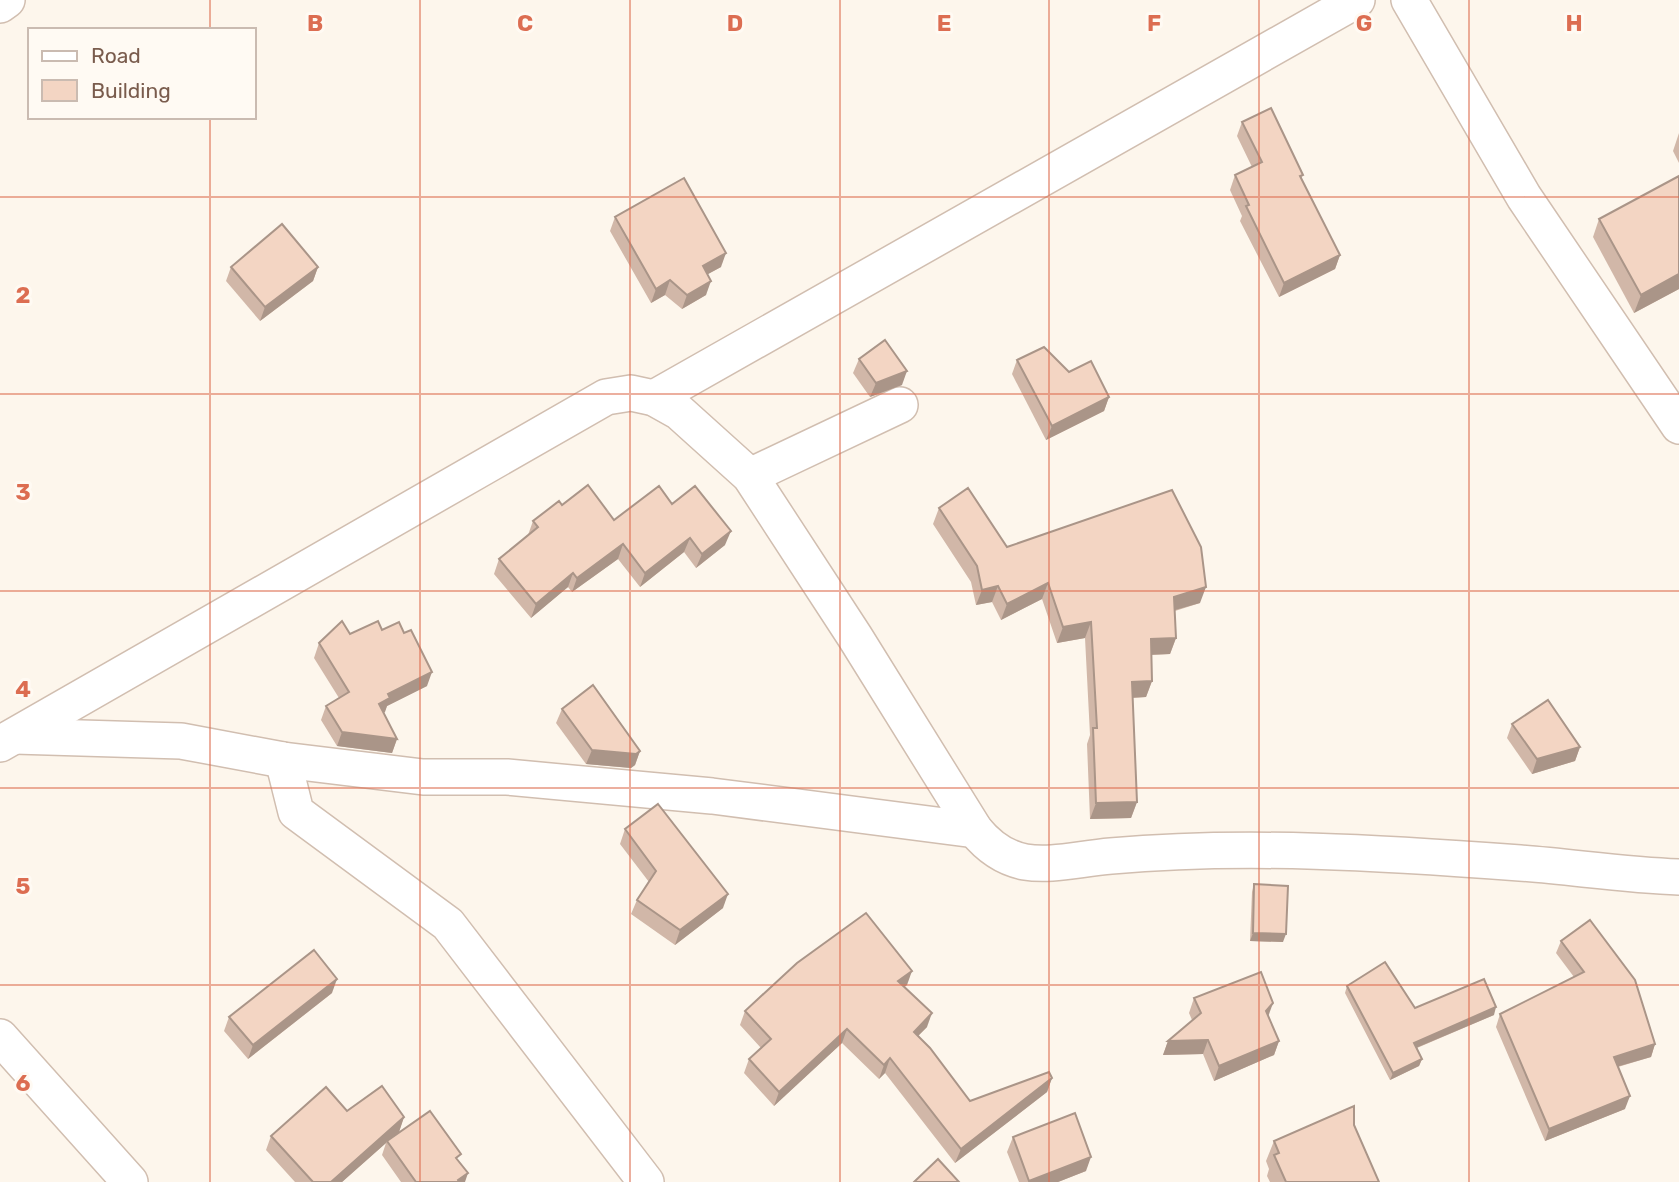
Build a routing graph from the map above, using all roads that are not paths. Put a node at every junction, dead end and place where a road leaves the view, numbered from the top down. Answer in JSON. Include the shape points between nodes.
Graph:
{"nodes":[{"id":1,"x":7,"y":0,"type":"edge"},
{"id":2,"x":1357,"y":0,"type":"edge"},
{"id":3,"x":1409,"y":0,"type":"edge"},
{"id":4,"x":0,"y":5,"type":"edge"},
{"id":5,"x":654,"y":398,"type":"junction"},
{"id":6,"x":900,"y":405,"type":"dead end"},
{"id":7,"x":1679,"y":426,"type":"edge"},
{"id":8,"x":750,"y":476,"type":"junction"},
{"id":9,"x":8,"y":740,"type":"edge"},
{"id":10,"x":283,"y":760,"type":"junction"},
{"id":11,"x":975,"y":830,"type":"junction"},
{"id":12,"x":1679,"y":877,"type":"edge"},
{"id":13,"x":0,"y":1037,"type":"edge"},
{"id":14,"x":130,"y":1182,"type":"edge"},
{"id":15,"x":646,"y":1182,"type":"edge"}],
"edges":[{"from":1,"to":4,"type":"street"},
{"from":2,"to":5,"type":"street"},
{"from":3,"to":7,"type":"street","via":[[1524,197]]},
{"from":5,"to":8,"type":"street","via":[[679,412]]},
{"from":5,"to":9,"type":"street","via":[[631,393],[606,397]]},
{"from":6,"to":8,"type":"street"},
{"from":8,"to":11,"type":"street"},
{"from":9,"to":10,"type":"street","via":[[181,741]]},
{"from":10,"to":11,"type":"street","via":[[423,777],[507,777],[712,796]]},
{"from":10,"to":15,"type":"street","via":[[296,811],[448,924]]},
{"from":11,"to":12,"type":"street","via":[[1000,855],[1024,864],[1244,849],[1509,862]]},
{"from":13,"to":14,"type":"street"}]}
